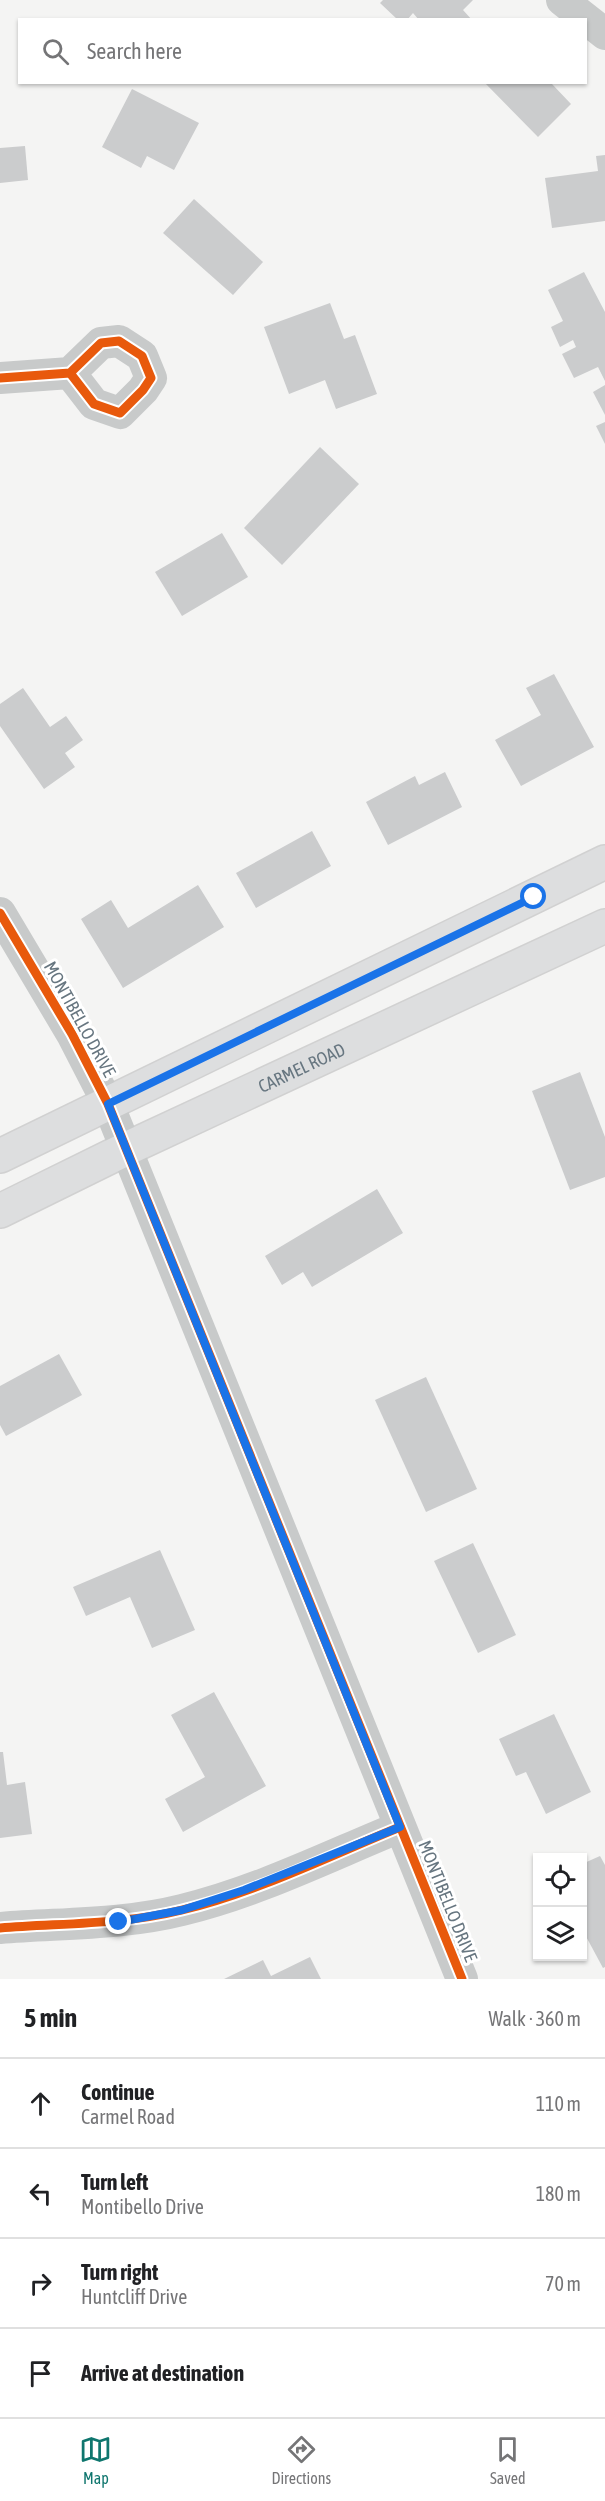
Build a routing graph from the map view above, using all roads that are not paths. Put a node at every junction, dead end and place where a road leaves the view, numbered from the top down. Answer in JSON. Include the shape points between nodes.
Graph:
{"nodes":[{"id":1,"x":562,"y":0,"type":"edge"},
{"id":2,"x":585,"y":18,"type":"edge"},
{"id":3,"x":587,"y":20,"type":"edge"},
{"id":4,"x":605,"y":34,"type":"edge"},
{"id":5,"x":70,"y":373,"type":"dead end"},
{"id":6,"x":0,"y":378,"type":"edge"},
{"id":7,"x":605,"y":862,"type":"edge"},
{"id":8,"x":0,"y":913,"type":"edge"},
{"id":9,"x":605,"y":926,"type":"edge"},
{"id":10,"x":108,"y":1104,"type":"junction"},
{"id":11,"x":126,"y":1149,"type":"junction"},
{"id":12,"x":0,"y":1156,"type":"edge"},
{"id":13,"x":0,"y":1211,"type":"edge"},
{"id":14,"x":400,"y":1827,"type":"junction"},
{"id":15,"x":0,"y":1928,"type":"edge"},
{"id":16,"x":462,"y":1979,"type":"edge"}],
"edges":[{"from":1,"to":2,"type":"street"},
{"from":3,"to":4,"type":"street"},
{"from":5,"to":6,"type":"street"},
{"from":7,"to":10,"type":"main road"},
{"from":8,"to":10,"type":"street","name":"MONTIBELLO DRIVE","via":[[72,1034]]},
{"from":9,"to":11,"type":"main road","name":"CARMEL ROAD"},
{"from":10,"to":11,"type":"street","name":"MONTIBELLO DRIVE"},
{"from":10,"to":12,"type":"main road"},
{"from":11,"to":13,"type":"main road","name":"CARMEL ROAD"},
{"from":11,"to":14,"type":"street","name":"MONTIBELLO DRIVE"},
{"from":14,"to":15,"type":"street","via":[[244,1890],[182,1910],[119,1922]]},
{"from":14,"to":16,"type":"street","name":"MONTIBELLO DRIVE"}]}
